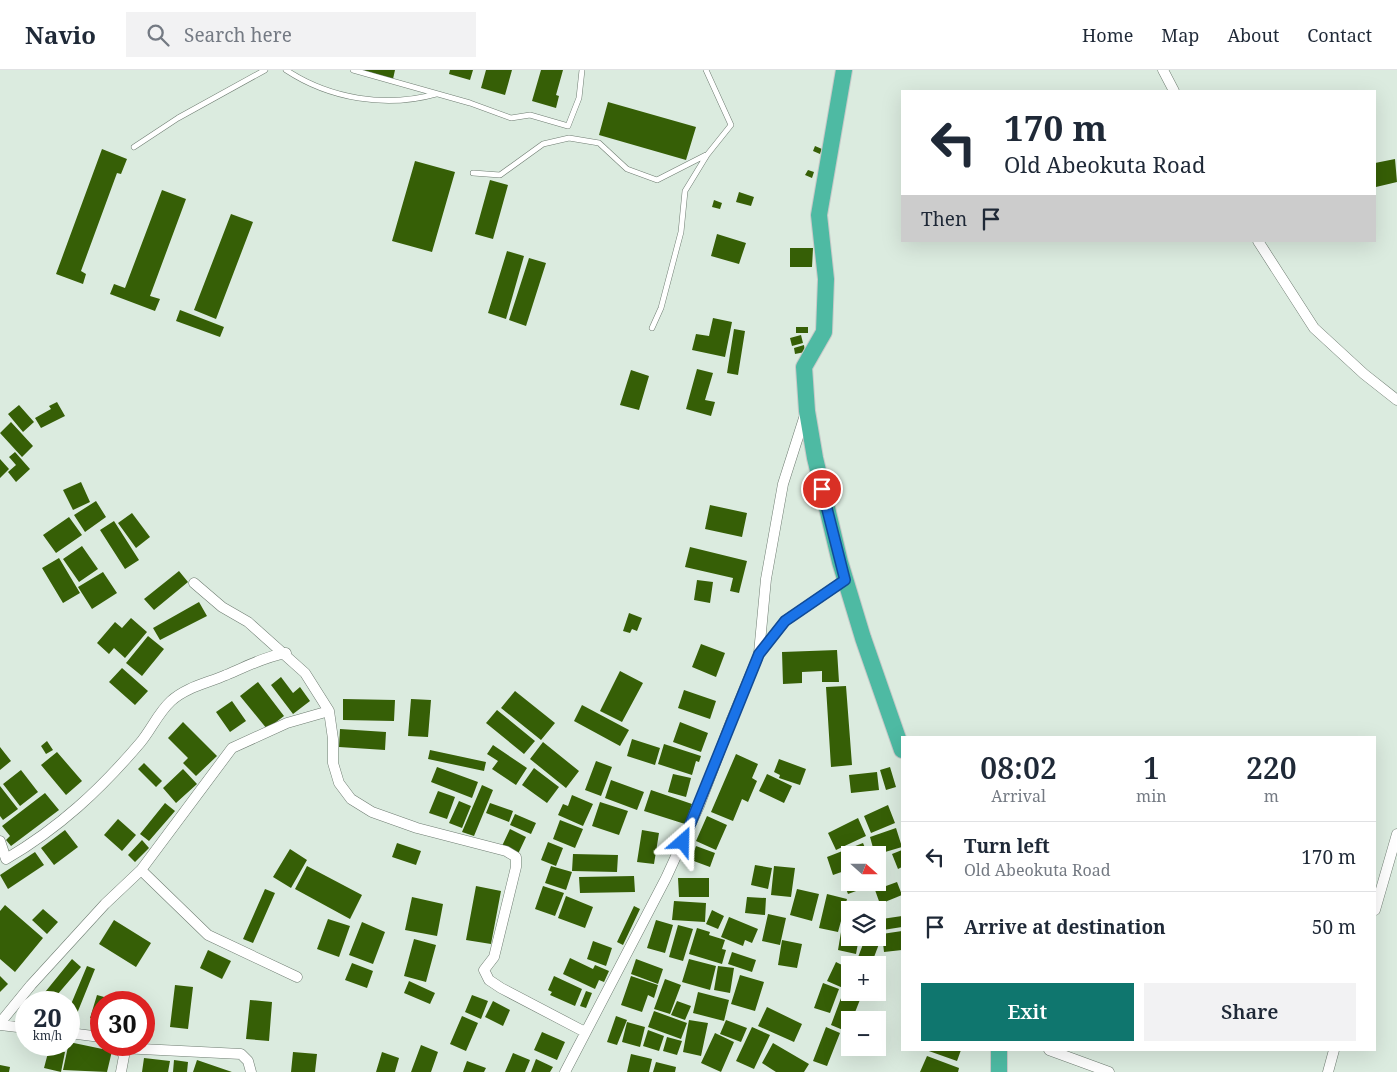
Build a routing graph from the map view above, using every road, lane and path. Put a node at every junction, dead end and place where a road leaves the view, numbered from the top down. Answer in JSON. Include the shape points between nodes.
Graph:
{"nodes":[{"id":1,"x":265,"y":70,"type":"edge"},
{"id":2,"x":286,"y":70,"type":"edge"},
{"id":3,"x":354,"y":70,"type":"edge"},
{"id":4,"x":582,"y":70,"type":"edge"},
{"id":5,"x":706,"y":70,"type":"edge"},
{"id":6,"x":844,"y":70,"type":"edge"},
{"id":7,"x":1163,"y":70,"type":"edge"},
{"id":8,"x":1173,"y":90,"type":"edge"},
{"id":9,"x":436,"y":94,"type":"junction"},
{"id":10,"x":134,"y":147,"type":"dead end"},
{"id":11,"x":707,"y":155,"type":"junction"},
{"id":12,"x":473,"y":173,"type":"dead end"},
{"id":13,"x":1259,"y":242,"type":"edge"},
{"id":14,"x":652,"y":328,"type":"dead end"},
{"id":15,"x":1397,"y":400,"type":"edge"},
{"id":16,"x":807,"y":411,"type":"junction"},
{"id":17,"x":845,"y":580,"type":"junction"},
{"id":18,"x":194,"y":583,"type":"dead end"},
{"id":19,"x":286,"y":653,"type":"junction"},
{"id":20,"x":759,"y":654,"type":"junction"},
{"id":21,"x":329,"y":711,"type":"junction"},
{"id":22,"x":901,"y":747,"type":"edge"},
{"id":23,"x":1397,"y":834,"type":"edge"},
{"id":24,"x":0,"y":841,"type":"edge"},
{"id":25,"x":3,"y":861,"type":"edge"},
{"id":26,"x":141,"y":870,"type":"junction"},
{"id":27,"x":1376,"y":907,"type":"edge"},
{"id":28,"x":298,"y":977,"type":"dead end"},
{"id":29,"x":0,"y":1024,"type":"edge"},
{"id":30,"x":15,"y":1026,"type":"edge"},
{"id":31,"x":585,"y":1032,"type":"junction"},
{"id":32,"x":155,"y":1049,"type":"edge"},
{"id":33,"x":999,"y":1051,"type":"edge"},
{"id":34,"x":1052,"y":1051,"type":"edge"},
{"id":35,"x":1334,"y":1051,"type":"edge"},
{"id":36,"x":124,"y":1056,"type":"edge"},
{"id":37,"x":121,"y":1072,"type":"edge"},
{"id":38,"x":251,"y":1072,"type":"edge"},
{"id":39,"x":565,"y":1072,"type":"edge"},
{"id":40,"x":999,"y":1072,"type":"edge"},
{"id":41,"x":1109,"y":1072,"type":"edge"},
{"id":42,"x":1328,"y":1072,"type":"edge"}],
"edges":[{"from":1,"to":10,"type":"lane","via":[[178,118]]},
{"from":2,"to":9,"type":"lane","via":[[300,80],[325,90],[382,101],[412,101]]},
{"from":3,"to":9,"type":"lane"},
{"from":4,"to":9,"type":"lane","via":[[579,98],[568,126],[530,115],[511,118]]},
{"from":5,"to":11,"type":"lane","via":[[731,125]]},
{"from":6,"to":16,"type":"highway","via":[[819,215],[826,279],[824,332],[804,367]]},
{"from":7,"to":8,"type":"street"},
{"from":11,"to":12,"type":"lane","via":[[657,180],[627,168],[599,143],[569,138],[543,144],[500,175]]},
{"from":11,"to":14,"type":"lane","via":[[685,190],[680,232],[661,308]]},
{"from":13,"to":15,"type":"street","via":[[1314,328]]},
{"from":16,"to":17,"type":"highway","via":[[828,520]]},
{"from":16,"to":20,"type":"street","via":[[783,484],[766,579]]},
{"from":17,"to":20,"type":"street","via":[[785,621]]},
{"from":17,"to":22,"type":"highway"},
{"from":18,"to":19,"type":"street"},
{"from":19,"to":21,"type":"street","via":[[305,673]]},
{"from":19,"to":25,"type":"street","via":[[265,657],[171,700],[143,740],[88,800],[32,844]]},
{"from":20,"to":31,"type":"street","via":[[675,860]]},
{"from":21,"to":26,"type":"street","via":[[287,723],[232,748]]},
{"from":21,"to":31,"type":"street","via":[[333,763],[339,783],[351,799],[372,812],[417,828],[506,851],[516,857],[494,957],[484,970],[489,980],[501,988]]},
{"from":23,"to":27,"type":"street"},
{"from":24,"to":25,"type":"street"},
{"from":26,"to":28,"type":"street","via":[[208,935]]},
{"from":26,"to":29,"type":"street","via":[[105,904]]},
{"from":29,"to":30,"type":"street"},
{"from":31,"to":39,"type":"street"},
{"from":32,"to":38,"type":"street","via":[[241,1054],[248,1061]]},
{"from":33,"to":40,"type":"highway"},
{"from":34,"to":41,"type":"street"},
{"from":35,"to":42,"type":"street"},
{"from":36,"to":37,"type":"street"}]}
